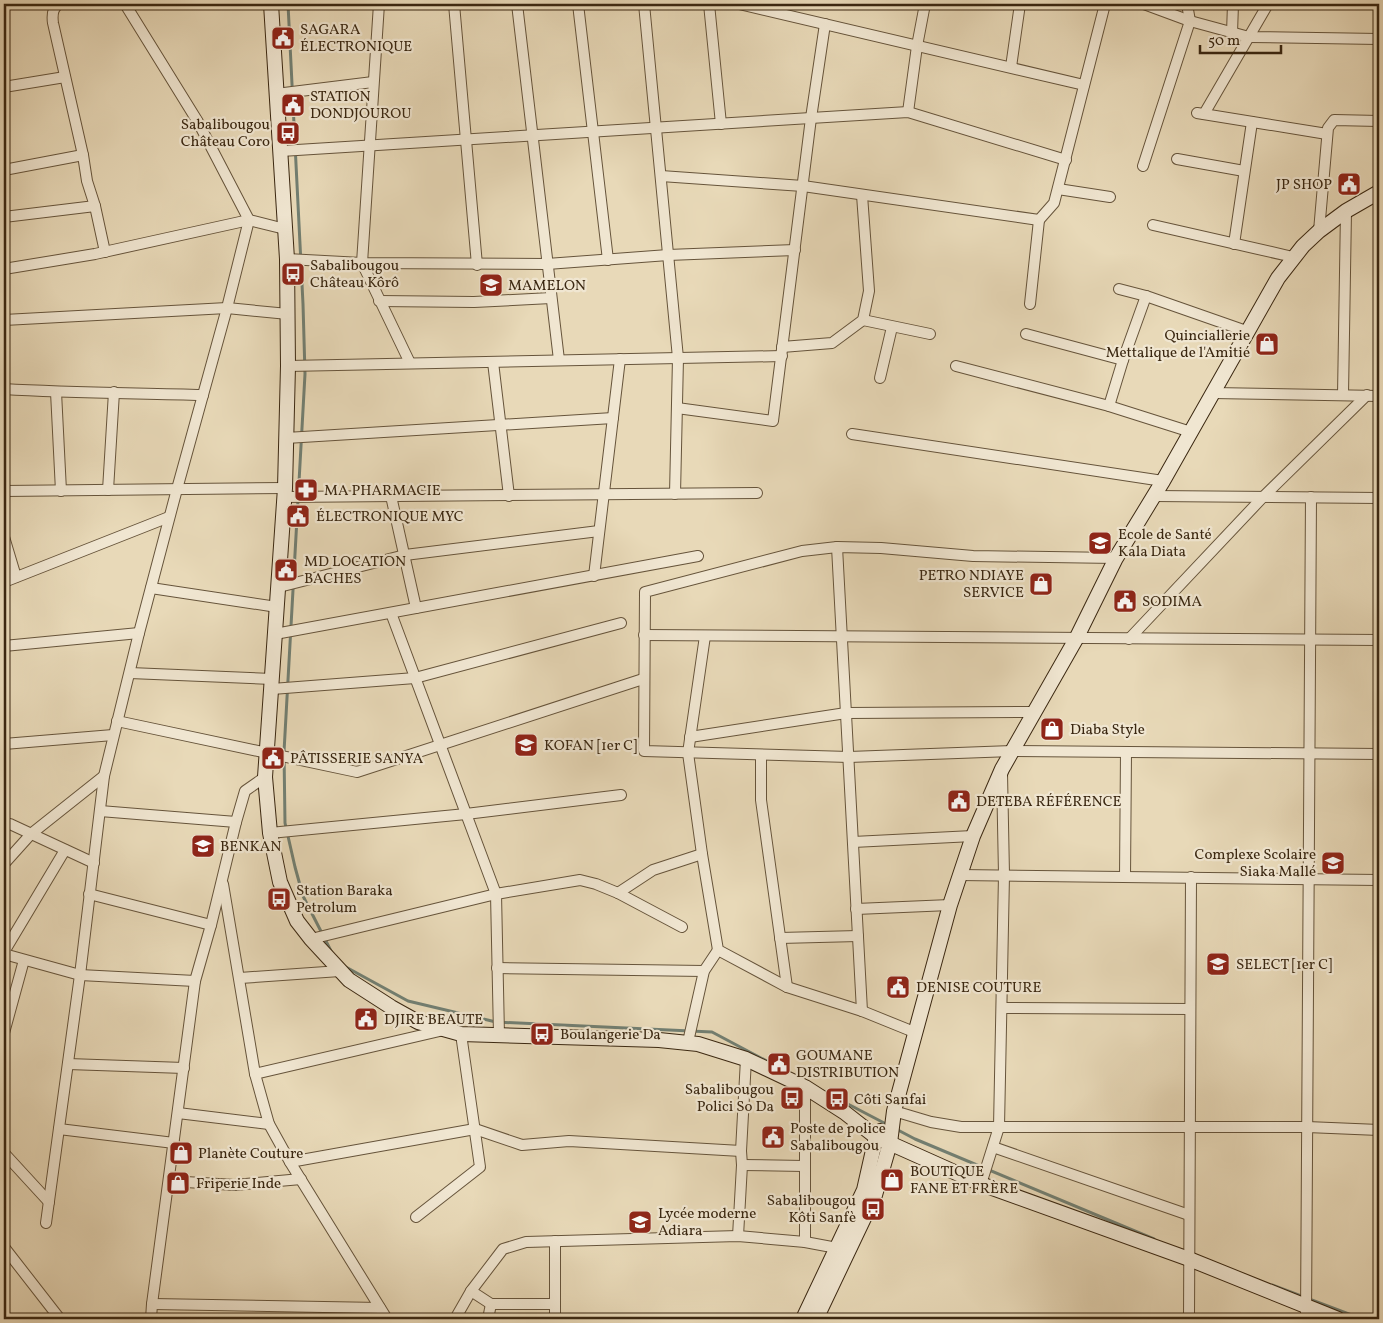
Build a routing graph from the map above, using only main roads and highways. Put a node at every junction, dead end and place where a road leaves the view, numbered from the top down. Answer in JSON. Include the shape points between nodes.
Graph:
{"nodes":[{"id":1,"x":271,"y":4,"type":"edge"},
{"id":2,"x":1379,"y":192,"type":"edge"},
{"id":3,"x":893,"y":1113,"type":"junction"},
{"id":4,"x":876,"y":1137,"type":"junction"},
{"id":5,"x":890,"y":1143,"type":"junction"},
{"id":6,"x":1306,"y":1313,"type":"edge"},
{"id":7,"x":803,"y":1319,"type":"edge"},
{"id":8,"x":816,"y":1319,"type":"edge"},
{"id":9,"x":1338,"y":1319,"type":"edge"}],
"edges":[{"from":1,"to":4,"type":"main road","via":[[287,259],[288,366],[285,492],[265,777],[270,833],[280,882],[297,920],[349,980],[418,1022],[461,1034],[698,1044],[746,1059],[805,1087]]},
{"from":2,"to":3,"type":"main road","via":[[1319,231],[1278,278],[1116,558],[1076,638],[1002,769],[973,836],[950,905]]},
{"from":3,"to":4,"type":"main road"},
{"from":3,"to":5,"type":"main road"},
{"from":4,"to":5,"type":"main road"},
{"from":4,"to":7,"type":"main road","via":[[864,1190]]},
{"from":5,"to":6,"type":"main road","via":[[982,1184],[1189,1259]]},
{"from":5,"to":8,"type":"main road","via":[[875,1195]]},
{"from":6,"to":9,"type":"main road"}]}
